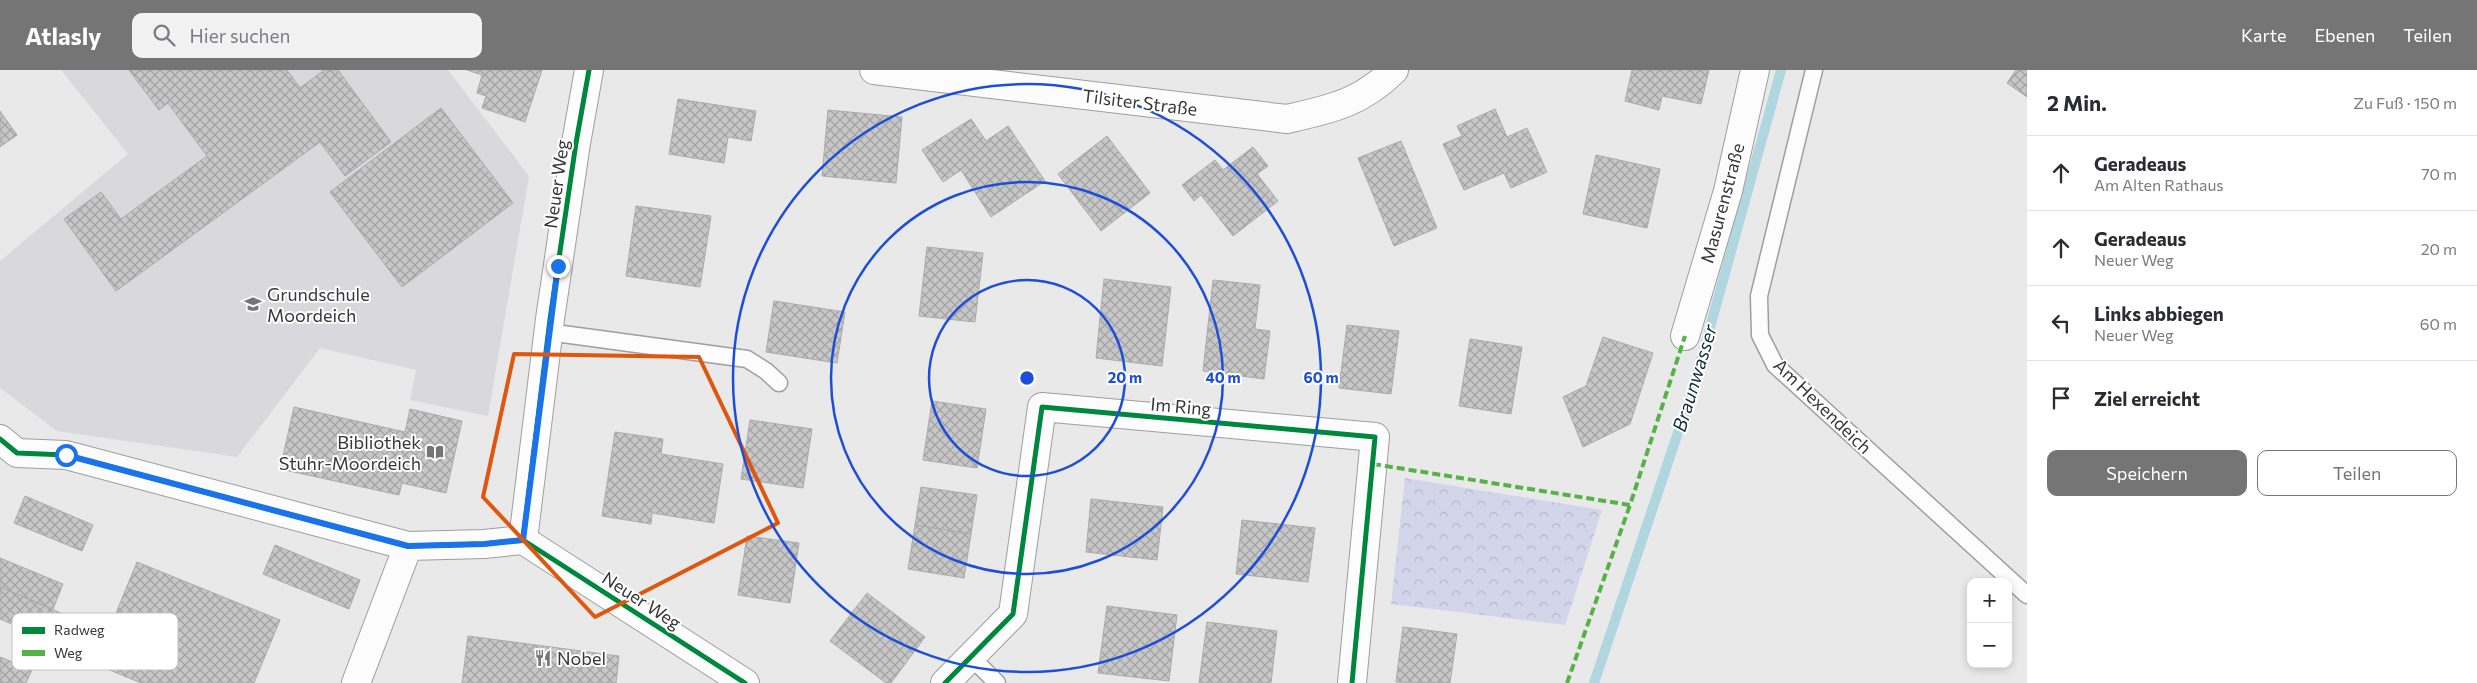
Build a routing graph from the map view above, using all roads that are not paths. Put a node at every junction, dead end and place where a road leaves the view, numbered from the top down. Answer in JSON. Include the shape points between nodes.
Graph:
{"nodes":[{"id":1,"x":589,"y":70,"type":"edge"},
{"id":2,"x":874,"y":70,"type":"edge"},
{"id":3,"x":1394,"y":70,"type":"edge"},
{"id":4,"x":1755,"y":70,"type":"edge"},
{"id":5,"x":1814,"y":70,"type":"edge"},
{"id":6,"x":548,"y":332,"type":"junction"},
{"id":7,"x":1685,"y":336,"type":"dead end"},
{"id":8,"x":779,"y":384,"type":"dead end"},
{"id":9,"x":6,"y":452,"type":"edge"},
{"id":10,"x":523,"y":540,"type":"junction"},
{"id":11,"x":408,"y":546,"type":"junction"},
{"id":12,"x":2027,"y":596,"type":"edge"},
{"id":13,"x":971,"y":657,"type":"junction"},
{"id":14,"x":356,"y":683,"type":"edge"},
{"id":15,"x":746,"y":683,"type":"edge"},
{"id":16,"x":945,"y":683,"type":"edge"},
{"id":17,"x":998,"y":683,"type":"edge"},
{"id":18,"x":1352,"y":683,"type":"edge"}],
"edges":[{"from":1,"to":6,"type":"street","name":"Neuer Weg"},
{"from":2,"to":3,"type":"street","name":"Tilsiter Straße","via":[[1287,119],[1341,106],[1365,94]]},
{"from":4,"to":7,"type":"street","name":"Masurenstraße","via":[[1728,191]]},
{"from":5,"to":12,"type":"lane","name":"Am Hexendeich","via":[[1759,296],[1760,336],[1775,365]]},
{"from":6,"to":8,"type":"lane","via":[[747,359]]},
{"from":6,"to":10,"type":"street","name":"Neuer Weg"},
{"from":9,"to":11,"type":"street","via":[[66,455]]},
{"from":10,"to":11,"type":"street"},
{"from":10,"to":15,"type":"street","name":"Neuer Weg"},
{"from":11,"to":14,"type":"street"},
{"from":13,"to":16,"type":"street","name":"Im Ring"},
{"from":13,"to":17,"type":"lane"},
{"from":13,"to":18,"type":"street","name":"Im Ring","via":[[1013,614],[1042,407],[1375,437]]}]}
